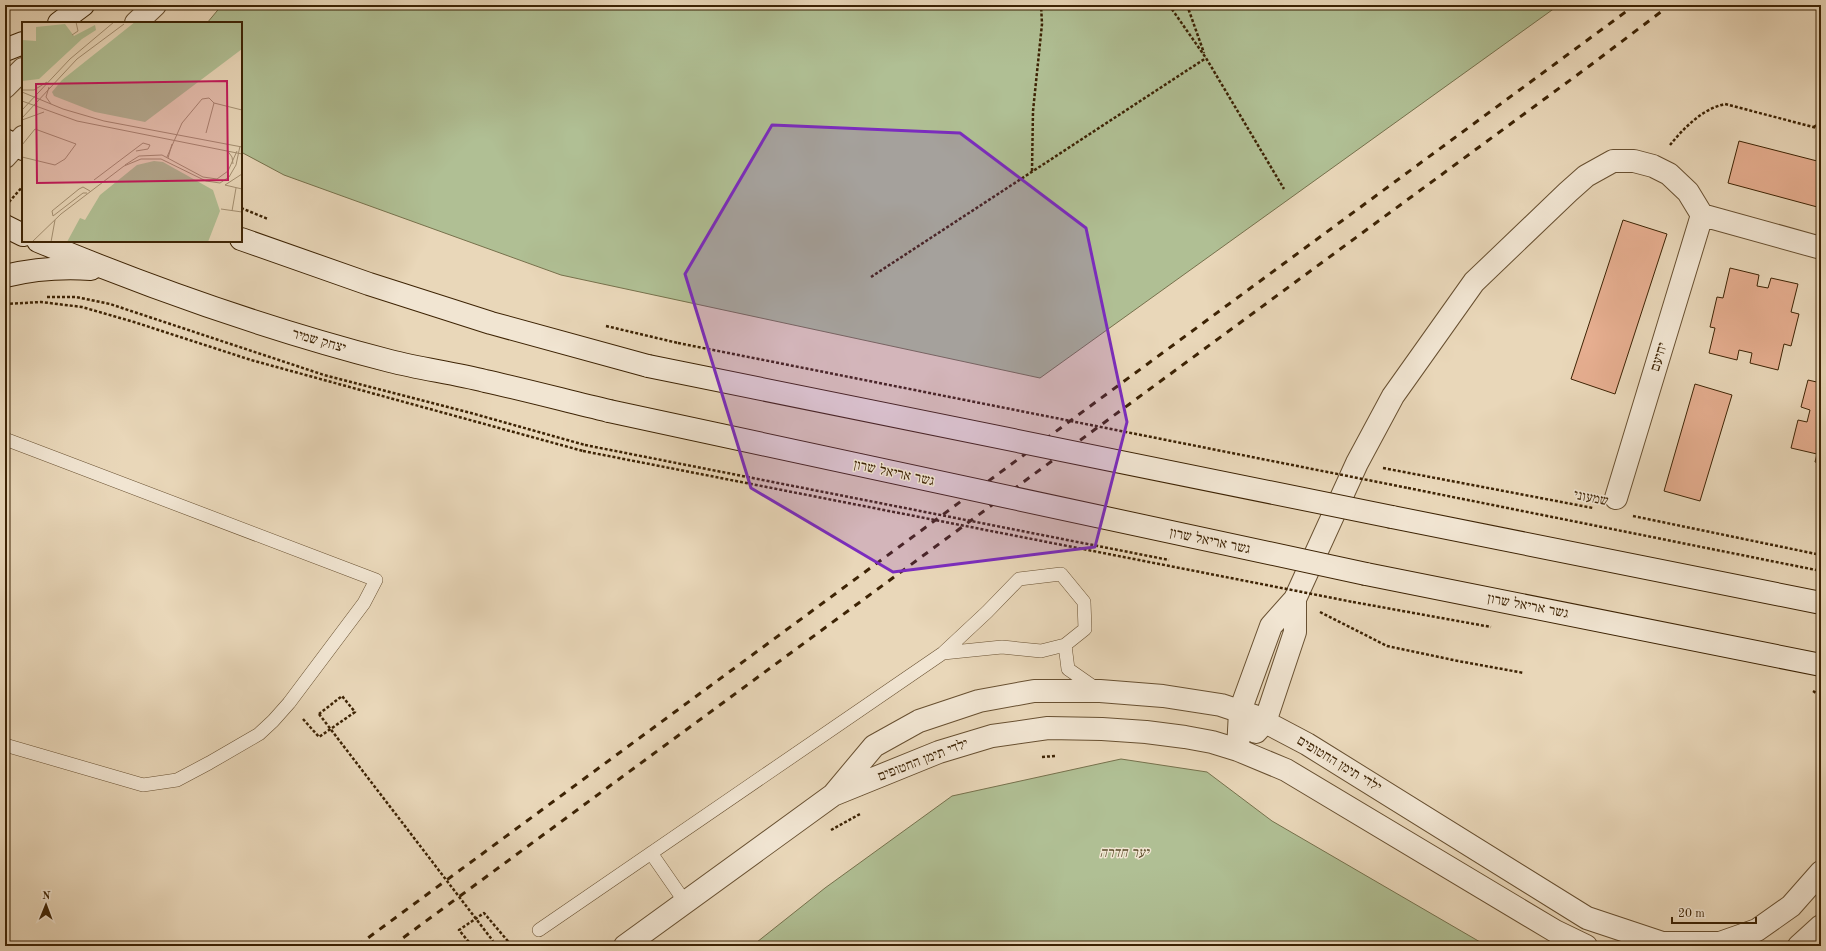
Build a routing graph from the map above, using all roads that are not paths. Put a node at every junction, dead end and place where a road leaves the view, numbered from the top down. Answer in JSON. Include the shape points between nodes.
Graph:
{"nodes":[{"id":1,"x":83,"y":5,"type":"edge"},
{"id":2,"x":89,"y":5,"type":"edge"},
{"id":3,"x":155,"y":5,"type":"edge"},
{"id":4,"x":60,"y":22,"type":"edge"},
{"id":5,"x":71,"y":22,"type":"edge"},
{"id":6,"x":137,"y":22,"type":"edge"},
{"id":7,"x":22,"y":43,"type":"edge"},
{"id":8,"x":5,"y":50,"type":"edge"},
{"id":9,"x":22,"y":70,"type":"edge"},
{"id":10,"x":5,"y":87,"type":"edge"},
{"id":11,"x":1702,"y":215,"type":"junction"},
{"id":12,"x":5,"y":226,"type":"edge"},
{"id":13,"x":22,"y":234,"type":"edge"},
{"id":14,"x":242,"y":239,"type":"edge"},
{"id":15,"x":40,"y":242,"type":"edge"},
{"id":16,"x":1821,"y":248,"type":"edge"},
{"id":17,"x":107,"y":270,"type":"junction"},
{"id":18,"x":5,"y":276,"type":"edge"},
{"id":19,"x":609,"y":411,"type":"joint"},
{"id":20,"x":5,"y":439,"type":"edge"},
{"id":21,"x":1622,"y":507,"type":"road end"},
{"id":22,"x":1295,"y":599,"type":"junction"},
{"id":23,"x":1821,"y":603,"type":"edge"},
{"id":24,"x":1065,"y":645,"type":"junction"},
{"id":25,"x":943,"y":653,"type":"junction"},
{"id":26,"x":1819,"y":665,"type":"edge"},
{"id":27,"x":1100,"y":691,"type":"junction"},
{"id":28,"x":1240,"y":711,"type":"junction"},
{"id":29,"x":1266,"y":722,"type":"junction"},
{"id":30,"x":5,"y":745,"type":"edge"},
{"id":31,"x":1238,"y":750,"type":"junction"},
{"id":32,"x":833,"y":795,"type":"junction"},
{"id":33,"x":652,"y":853,"type":"junction"},
{"id":34,"x":1821,"y":872,"type":"edge"},
{"id":35,"x":685,"y":902,"type":"junction"},
{"id":36,"x":1821,"y":926,"type":"edge"},
{"id":37,"x":539,"y":930,"type":"dead end"},
{"id":38,"x":625,"y":946,"type":"edge"},
{"id":39,"x":1586,"y":946,"type":"edge"},
{"id":40,"x":1799,"y":946,"type":"edge"}],
"edges":[{"from":1,"to":4,"type":"street"},
{"from":2,"to":5,"type":"street"},
{"from":3,"to":6,"type":"street"},
{"from":7,"to":8,"type":"street"},
{"from":9,"to":10,"type":"street"},
{"from":11,"to":16,"type":"street"},
{"from":11,"to":21,"type":"street","name":"יחיעם"},
{"from":11,"to":22,"type":"street","via":[[1688,192],[1669,174],[1653,166],[1634,161],[1613,161],[1586,176],[1474,282],[1393,396],[1357,463]]},
{"from":12,"to":13,"type":"street"},
{"from":14,"to":23,"type":"street","bridge":true,"via":[[491,323],[648,366]]},
{"from":15,"to":17,"type":"street","name":"יצחק שמיר"},
{"from":17,"to":18,"type":"street","via":[[67,267],[28,270]]},
{"from":17,"to":19,"type":"street","name":"יצחק שמיר","via":[[231,315],[327,344],[392,362]]},
{"from":19,"to":26,"type":"street","name":"גשר אריאל שרון","bridge":true,"via":[[1366,574]]},
{"from":20,"to":30,"type":"lane","via":[[376,580],[364,603],[273,721],[259,734],[209,764],[176,780],[143,785]]},
{"from":22,"to":28,"type":"street","via":[[1271,626]]},
{"from":22,"to":29,"type":"street","via":[[1295,632]]},
{"from":24,"to":25,"type":"lane","via":[[1041,651],[1002,647]]},
{"from":24,"to":25,"type":"lane","via":[[1085,629],[1084,602],[1061,574],[1019,579]]},
{"from":24,"to":27,"type":"lane","via":[[1068,669]]},
{"from":25,"to":33,"type":"lane"},
{"from":27,"to":28,"type":"street","name":"ילדי תימן החטופים","via":[[1200,701]]},
{"from":27,"to":32,"type":"street","name":"ילדי תימן החטופים","via":[[1034,691],[979,701],[919,721],[874,746]]},
{"from":28,"to":29,"type":"street","name":"ילדי תימן החטופים"},
{"from":28,"to":31,"type":"street"},
{"from":29,"to":31,"type":"street"},
{"from":29,"to":34,"type":"street","name":"ילדי תימן החטופים","via":[[1307,744],[1587,918],[1662,943],[1720,943],[1757,930],[1791,906]]},
{"from":31,"to":32,"type":"street","name":"ילדי תימן החטופים","via":[[1185,737],[1146,732],[1048,728],[992,736],[939,752]]},
{"from":31,"to":39,"type":"street","name":"ילדי תימן החטופים","via":[[1286,770],[1555,931]]},
{"from":32,"to":35,"type":"street","name":"ילדי תימן החטופים"},
{"from":33,"to":35,"type":"lane"},
{"from":33,"to":37,"type":"lane"},
{"from":35,"to":38,"type":"street","name":"ילדי תימן החטופים"},
{"from":36,"to":40,"type":"street"}]}
